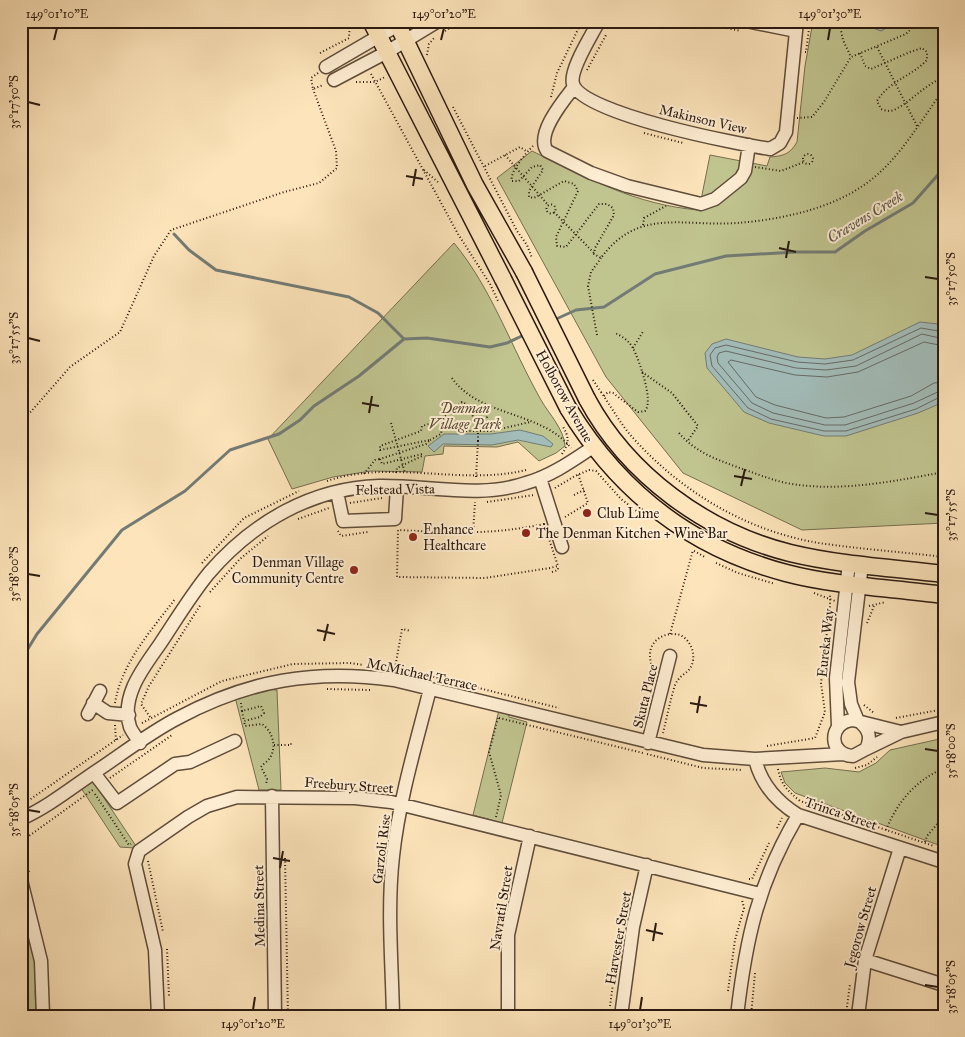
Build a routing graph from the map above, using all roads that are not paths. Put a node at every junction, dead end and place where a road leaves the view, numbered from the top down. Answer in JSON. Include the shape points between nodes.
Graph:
{"nodes":[{"id":1,"x":371,"y":21,"type":"edge"},
{"id":2,"x":400,"y":23,"type":"edge"},
{"id":3,"x":604,"y":25,"type":"edge"},
{"id":4,"x":441,"y":26,"type":"edge"},
{"id":5,"x":744,"y":26,"type":"edge"},
{"id":6,"x":797,"y":26,"type":"edge"},
{"id":7,"x":379,"y":36,"type":"junction"},
{"id":8,"x":406,"y":42,"type":"junction"},
{"id":9,"x":387,"y":52,"type":"junction"},
{"id":10,"x":326,"y":66,"type":"road end"},
{"id":11,"x":334,"y":80,"type":"road end"},
{"id":12,"x":574,"y":87,"type":"junction"},
{"id":13,"x":749,"y":145,"type":"junction"},
{"id":14,"x":610,"y":436,"type":"junction"},
{"id":15,"x":592,"y":447,"type":"junction"},
{"id":16,"x":535,"y":474,"type":"junction"},
{"id":17,"x":397,"y":487,"type":"junction"},
{"id":18,"x":336,"y":492,"type":"junction"},
{"id":19,"x":562,"y":547,"type":"dead end"},
{"id":20,"x":855,"y":563,"type":"junction"},
{"id":21,"x":944,"y":574,"type":"edge"},
{"id":22,"x":853,"y":583,"type":"junction"},
{"id":23,"x":944,"y":594,"type":"edge"},
{"id":24,"x":670,"y":656,"type":"dead end"},
{"id":25,"x":430,"y":689,"type":"junction"},
{"id":26,"x":100,"y":691,"type":"dead end"},
{"id":27,"x":129,"y":714,"type":"junction"},
{"id":28,"x":860,"y":722,"type":"junction"},
{"id":29,"x":944,"y":722,"type":"edge"},
{"id":30,"x":836,"y":728,"type":"junction"},
{"id":31,"x":901,"y":732,"type":"junction"},
{"id":32,"x":650,"y":738,"type":"junction"},
{"id":33,"x":235,"y":740,"type":"dead end"},
{"id":34,"x":140,"y":743,"type":"junction"},
{"id":35,"x":866,"y":749,"type":"junction"},
{"id":36,"x":757,"y":753,"type":"junction"},
{"id":37,"x":807,"y":754,"type":"junction"},
{"id":38,"x":843,"y":754,"type":"junction"},
{"id":39,"x":94,"y":773,"type":"junction"},
{"id":40,"x":269,"y":791,"type":"junction"},
{"id":41,"x":402,"y":804,"type":"junction"},
{"id":42,"x":24,"y":813,"type":"edge"},
{"id":43,"x":798,"y":815,"type":"junction"},
{"id":44,"x":21,"y":826,"type":"edge"},
{"id":45,"x":530,"y":836,"type":"junction"},
{"id":46,"x":900,"y":848,"type":"junction"},
{"id":47,"x":944,"y":862,"type":"edge"},
{"id":48,"x":646,"y":865,"type":"junction"},
{"id":49,"x":26,"y":878,"type":"edge"},
{"id":50,"x":760,"y":894,"type":"junction"},
{"id":51,"x":865,"y":960,"type":"junction"},
{"id":52,"x":944,"y":985,"type":"edge"},
{"id":53,"x":43,"y":1016,"type":"edge"},
{"id":54,"x":158,"y":1016,"type":"edge"},
{"id":55,"x":275,"y":1016,"type":"edge"},
{"id":56,"x":393,"y":1016,"type":"edge"},
{"id":57,"x":508,"y":1016,"type":"edge"},
{"id":58,"x":620,"y":1016,"type":"edge"},
{"id":59,"x":737,"y":1016,"type":"edge"},
{"id":60,"x":858,"y":1016,"type":"edge"}],
"edges":[{"from":1,"to":7,"type":"main road","name":"Holborow Avenue"},
{"from":2,"to":7,"type":"street"},
{"from":2,"to":8,"type":"main road","name":"Holborow Avenue"},
{"from":3,"to":12,"type":"street","via":[[573,73]]},
{"from":4,"to":8,"type":"street"},
{"from":5,"to":6,"type":"street"},
{"from":6,"to":13,"type":"street","name":"Makinson View","via":[[785,135],[778,145],[770,149]]},
{"from":7,"to":9,"type":"main road","name":"Holborow Avenue"},
{"from":7,"to":10,"type":"street"},
{"from":8,"to":9,"type":"street"},
{"from":8,"to":14,"type":"main road","name":"Holborow Avenue","bridge":true,"via":[[475,185],[528,266],[594,396]]},
{"from":9,"to":11,"type":"street"},
{"from":9,"to":15,"type":"main road","name":"Holborow Avenue","bridge":true,"via":[[496,282],[564,415]]},
{"from":12,"to":13,"type":"street","name":"Makinson View","via":[[580,93],[637,118],[675,130]]},
{"from":12,"to":13,"type":"street","via":[[556,111],[543,140],[547,150],[590,173],[668,197],[709,202],[741,178]]},
{"from":14,"to":15,"type":"main road","name":"Felstead Vista"},
{"from":14,"to":20,"type":"main road","name":"Holborow Avenue","via":[[643,472],[672,496],[728,531],[790,553]]},
{"from":15,"to":16,"type":"street","name":"Felstead Vista"},
{"from":15,"to":22,"type":"main road","name":"Holborow Avenue","via":[[647,502],[703,540],[752,563],[788,573]]},
{"from":16,"to":17,"type":"street","name":"Felstead Vista","via":[[515,487]]},
{"from":16,"to":19,"type":"street","via":[[550,509],[548,525]]},
{"from":17,"to":18,"type":"street","name":"Felstead Vista","via":[[351,488]]},
{"from":17,"to":18,"type":"street","via":[[395,519],[343,521]]},
{"from":18,"to":27,"type":"street","name":"Felstead Vista","via":[[308,500],[268,521],[219,561],[138,676]]},
{"from":20,"to":21,"type":"main road","name":"Holborow Avenue"},
{"from":20,"to":22,"type":"street","name":"Eureka Way"},
{"from":22,"to":23,"type":"main road","name":"Holborow Avenue"},
{"from":22,"to":28,"type":"street","name":"Eureka Way","via":[[848,682],[851,704]]},
{"from":22,"to":30,"type":"street","name":"Eureka Way","via":[[836,678]]},
{"from":24,"to":32,"type":"street","name":"Skuta Place"},
{"from":25,"to":32,"type":"street","name":"McMichael Terrace"},
{"from":25,"to":34,"type":"street","name":"McMichael Terrace","via":[[358,675],[284,679],[211,701]]},
{"from":25,"to":41,"type":"street","name":"Garzoli Rise"},
{"from":26,"to":27,"type":"street","via":[[90,708]]},
{"from":27,"to":34,"type":"street","name":"Felstead Vista","via":[[132,730]]},
{"from":28,"to":30,"type":"street","via":[[847,720]]},
{"from":28,"to":31,"type":"street"},
{"from":28,"to":35,"type":"street","via":[[870,738]]},
{"from":29,"to":31,"type":"street"},
{"from":30,"to":37,"type":"street","via":[[822,744]]},
{"from":30,"to":38,"type":"street","via":[[833,735],[835,746]]},
{"from":31,"to":35,"type":"street"},
{"from":32,"to":36,"type":"street","name":"McMichael Terrace","via":[[703,755]]},
{"from":33,"to":39,"type":"street","via":[[190,762],[175,764],[116,803]]},
{"from":34,"to":39,"type":"street","name":"McMichael Terrace"},
{"from":35,"to":38,"type":"street","via":[[853,756]]},
{"from":36,"to":37,"type":"street","name":"McMichael Terrace"},
{"from":36,"to":43,"type":"street","name":"Trinca Street","via":[[763,781],[785,807]]},
{"from":37,"to":38,"type":"street","name":"McMichael Terrace"},
{"from":39,"to":42,"type":"street","name":"McMichael Terrace"},
{"from":40,"to":41,"type":"street","name":"Freebury Street"},
{"from":40,"to":54,"type":"street","name":"Freebury Street","via":[[207,806],[142,848],[136,856],[135,864],[155,950]]},
{"from":40,"to":55,"type":"street","name":"Medina Street"},
{"from":41,"to":45,"type":"street","name":"Freebury Street"},
{"from":41,"to":56,"type":"street","name":"Garzoli Rise","via":[[391,883]]},
{"from":42,"to":44,"type":"street","name":"McMichael Terrace"},
{"from":43,"to":46,"type":"street","name":"Trinca Street"},
{"from":43,"to":50,"type":"street","via":[[772,863]]},
{"from":45,"to":48,"type":"street","name":"Freebury Street"},
{"from":45,"to":57,"type":"street","name":"Navratil Street","via":[[508,935]]},
{"from":46,"to":47,"type":"street","name":"Trinca Street","via":[[923,849]]},
{"from":46,"to":51,"type":"street","name":"Jegorow Street"},
{"from":48,"to":50,"type":"street","name":"Freebury Street"},
{"from":48,"to":58,"type":"street","name":"Harvester Street"},
{"from":49,"to":53,"type":"street","via":[[41,965]]},
{"from":50,"to":59,"type":"street","via":[[744,960]]},
{"from":51,"to":52,"type":"street"},
{"from":51,"to":60,"type":"street","name":"Jegorow Street"}]}
